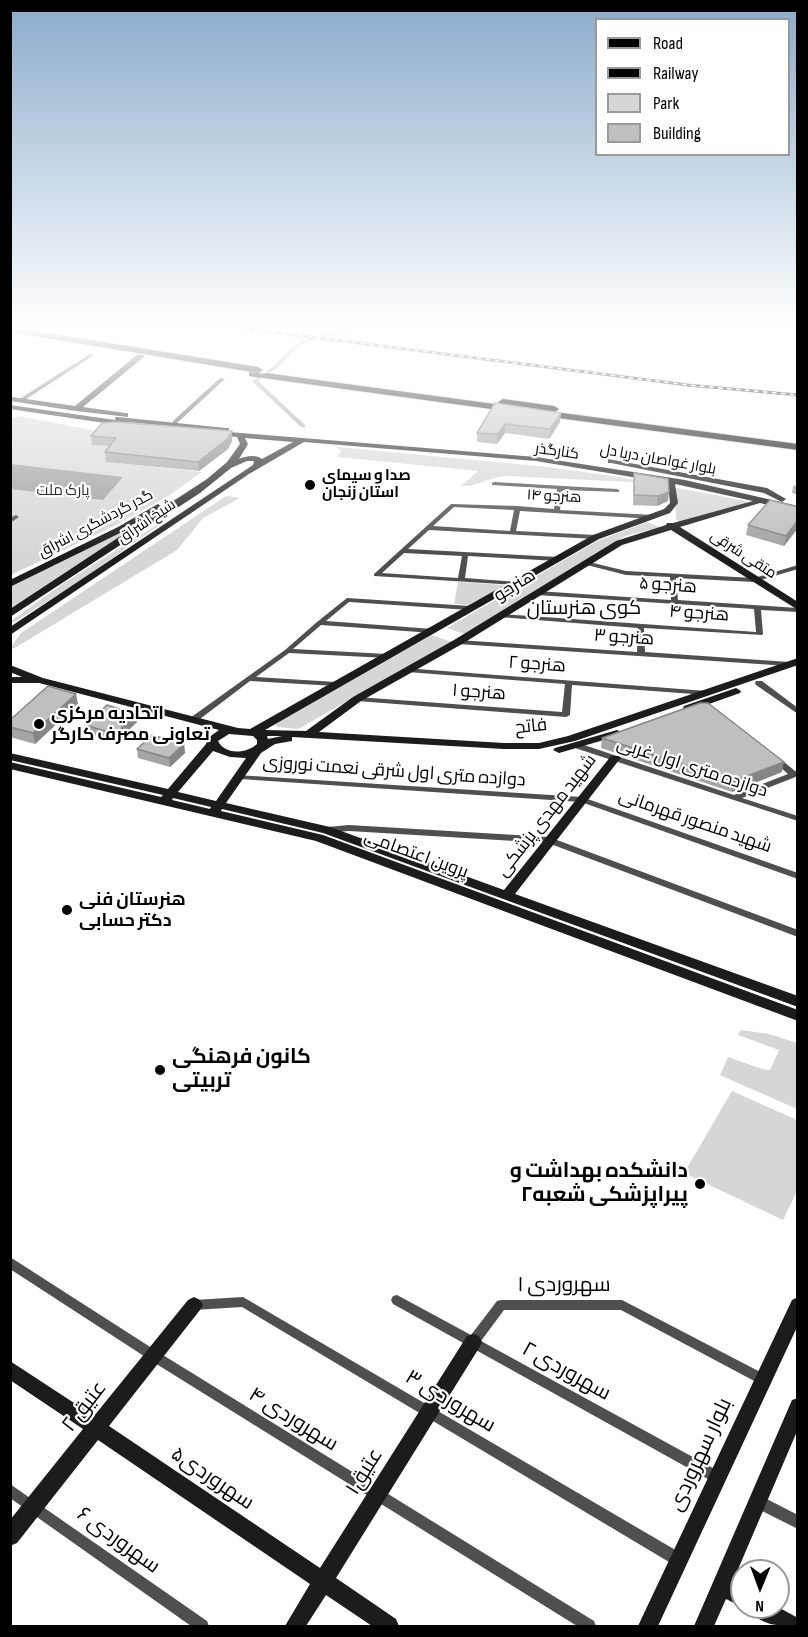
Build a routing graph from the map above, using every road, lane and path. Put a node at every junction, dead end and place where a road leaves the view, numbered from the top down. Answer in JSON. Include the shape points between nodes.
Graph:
{"nodes":[{"id":1,"x":21,"y":400,"type":"edge"},
{"id":2,"x":23,"y":400,"type":"edge"},
{"id":3,"x":87,"y":400,"type":"edge"},
{"id":4,"x":199,"y":400,"type":"edge"},
{"id":5,"x":460,"y":400,"type":"edge"},
{"id":6,"x":478,"y":400,"type":"edge"},
{"id":7,"x":11,"y":406,"type":"edge"},
{"id":8,"x":76,"y":409,"type":"junction"},
{"id":9,"x":107,"y":415,"type":"junction"},
{"id":10,"x":175,"y":422,"type":"junction"},
{"id":11,"x":240,"y":435,"type":"junction"},
{"id":12,"x":302,"y":440,"type":"junction"},
{"id":13,"x":798,"y":441,"type":"edge"},
{"id":14,"x":433,"y":443,"type":"junction"},
{"id":15,"x":798,"y":447,"type":"edge"},
{"id":16,"x":417,"y":448,"type":"junction"},
{"id":17,"x":257,"y":466,"type":"junction"},
{"id":18,"x":225,"y":469,"type":"junction"},
{"id":19,"x":494,"y":484,"type":"dead end"},
{"id":20,"x":671,"y":484,"type":"junction"},
{"id":21,"x":560,"y":488,"type":"junction"},
{"id":22,"x":617,"y":491,"type":"dead end"},
{"id":23,"x":756,"y":503,"type":"junction"},
{"id":24,"x":798,"y":503,"type":"edge"},
{"id":25,"x":453,"y":505,"type":"joint"},
{"id":26,"x":517,"y":508,"type":"junction"},
{"id":27,"x":798,"y":509,"type":"edge"},
{"id":28,"x":557,"y":511,"type":"junction"},
{"id":29,"x":798,"y":514,"type":"edge"},
{"id":30,"x":654,"y":517,"type":"junction"},
{"id":31,"x":673,"y":527,"type":"junction"},
{"id":32,"x":429,"y":528,"type":"junction"},
{"id":33,"x":513,"y":533,"type":"junction"},
{"id":34,"x":596,"y":537,"type":"junction"},
{"id":35,"x":403,"y":551,"type":"junction"},
{"id":36,"x":465,"y":554,"type":"junction"},
{"id":37,"x":558,"y":559,"type":"junction"},
{"id":38,"x":585,"y":563,"type":"junction"},
{"id":39,"x":798,"y":567,"type":"edge"},
{"id":40,"x":673,"y":576,"type":"junction"},
{"id":41,"x":461,"y":580,"type":"junction"},
{"id":42,"x":754,"y":580,"type":"junction"},
{"id":43,"x":516,"y":583,"type":"junction"},
{"id":44,"x":10,"y":584,"type":"edge"},
{"id":45,"x":537,"y":593,"type":"junction"},
{"id":46,"x":675,"y":602,"type":"junction"},
{"id":47,"x":757,"y":607,"type":"junction"},
{"id":48,"x":470,"y":608,"type":"junction"},
{"id":49,"x":798,"y":609,"type":"edge"},
{"id":50,"x":10,"y":614,"type":"edge"},
{"id":51,"x":501,"y":616,"type":"junction"},
{"id":52,"x":319,"y":623,"type":"junction"},
{"id":53,"x":641,"y":626,"type":"junction"},
{"id":54,"x":433,"y":631,"type":"junction"},
{"id":55,"x":10,"y":632,"type":"edge"},
{"id":56,"x":458,"y":642,"type":"junction"},
{"id":57,"x":287,"y":651,"type":"junction"},
{"id":58,"x":641,"y":654,"type":"junction"},
{"id":59,"x":387,"y":657,"type":"junction"},
{"id":60,"x":795,"y":665,"type":"edge"},
{"id":61,"x":10,"y":668,"type":"edge"},
{"id":62,"x":407,"y":670,"type":"junction"},
{"id":63,"x":248,"y":679,"type":"junction"},
{"id":64,"x":10,"y":680,"type":"edge"},
{"id":65,"x":39,"y":680,"type":"junction"},
{"id":66,"x":569,"y":682,"type":"junction"},
{"id":67,"x":759,"y":683,"type":"junction"},
{"id":68,"x":336,"y":684,"type":"junction"},
{"id":69,"x":664,"y":689,"type":"junction"},
{"id":70,"x":357,"y":699,"type":"junction"},
{"id":71,"x":679,"y":702,"type":"junction"},
{"id":72,"x":707,"y":702,"type":"junction"},
{"id":73,"x":213,"y":707,"type":"junction"},
{"id":74,"x":798,"y":712,"type":"edge"},
{"id":75,"x":167,"y":714,"type":"junction"},
{"id":76,"x":193,"y":720,"type":"junction"},
{"id":77,"x":217,"y":727,"type":"junction"},
{"id":78,"x":235,"y":731,"type":"junction"},
{"id":79,"x":254,"y":733,"type":"junction"},
{"id":80,"x":308,"y":737,"type":"junction"},
{"id":81,"x":211,"y":743,"type":"junction"},
{"id":82,"x":578,"y":746,"type":"junction"},
{"id":83,"x":260,"y":749,"type":"junction"},
{"id":84,"x":541,"y":749,"type":"junction"},
{"id":85,"x":766,"y":753,"type":"edge"},
{"id":86,"x":10,"y":756,"type":"edge"},
{"id":87,"x":615,"y":758,"type":"junction"},
{"id":88,"x":10,"y":765,"type":"edge"},
{"id":89,"x":795,"y":773,"type":"edge"},
{"id":90,"x":186,"y":774,"type":"junction"},
{"id":91,"x":240,"y":777,"type":"junction"},
{"id":92,"x":148,"y":788,"type":"junction"},
{"id":93,"x":168,"y":797,"type":"junction"},
{"id":94,"x":733,"y":798,"type":"junction"},
{"id":95,"x":582,"y":800,"type":"junction"},
{"id":96,"x":216,"y":809,"type":"junction"},
{"id":97,"x":798,"y":819,"type":"edge"},
{"id":98,"x":326,"y":830,"type":"junction"},
{"id":99,"x":549,"y":840,"type":"junction"},
{"id":100,"x":798,"y":876,"type":"edge"},
{"id":101,"x":506,"y":896,"type":"junction"},
{"id":102,"x":798,"y":934,"type":"edge"},
{"id":103,"x":798,"y":1002,"type":"edge"},
{"id":104,"x":798,"y":1016,"type":"edge"},
{"id":105,"x":10,"y":1262,"type":"edge"},
{"id":106,"x":397,"y":1300,"type":"dead end"},
{"id":107,"x":194,"y":1305,"type":"joint"},
{"id":108,"x":798,"y":1305,"type":"edge"},
{"id":109,"x":474,"y":1342,"type":"junction"},
{"id":110,"x":154,"y":1356,"type":"junction"},
{"id":111,"x":10,"y":1369,"type":"edge"},
{"id":112,"x":762,"y":1379,"type":"junction"},
{"id":113,"x":798,"y":1406,"type":"edge"},
{"id":114,"x":430,"y":1412,"type":"junction"},
{"id":115,"x":97,"y":1428,"type":"junction"},
{"id":116,"x":717,"y":1478,"type":"junction"},
{"id":117,"x":10,"y":1490,"type":"edge"},
{"id":118,"x":377,"y":1495,"type":"junction"},
{"id":119,"x":757,"y":1501,"type":"junction"},
{"id":120,"x":34,"y":1506,"type":"junction"},
{"id":121,"x":798,"y":1523,"type":"edge"},
{"id":122,"x":10,"y":1536,"type":"edge"},
{"id":123,"x":679,"y":1560,"type":"junction"},
{"id":124,"x":323,"y":1582,"type":"junction"},
{"id":125,"x":721,"y":1585,"type":"junction"},
{"id":126,"x":730,"y":1590,"type":"edge"},
{"id":127,"x":202,"y":1626,"type":"edge"},
{"id":128,"x":295,"y":1626,"type":"edge"},
{"id":129,"x":389,"y":1626,"type":"edge"},
{"id":130,"x":589,"y":1626,"type":"edge"},
{"id":131,"x":648,"y":1626,"type":"edge"},
{"id":132,"x":704,"y":1626,"type":"edge"}],
"edges":[{"from":1,"to":7,"type":"main road"},
{"from":2,"to":8,"type":"main road"},
{"from":3,"to":8,"type":"main road"},
{"from":4,"to":10,"type":"street"},
{"from":5,"to":15,"type":"highway"},
{"from":6,"to":13,"type":"highway"},
{"from":7,"to":9,"type":"main road","name":"بلوار غواصان دریا دل"},
{"from":7,"to":11,"type":"main road","name":"بلوار غواصان دریا دل","via":[[102,421]]},
{"from":8,"to":9,"type":"main road"},
{"from":9,"to":10,"type":"main road"},
{"from":9,"to":14,"type":"main road","name":"بلوار غواصان دریا دل","via":[[208,429]]},
{"from":10,"to":14,"type":"main road"},
{"from":11,"to":12,"type":"main road","name":"بلوار غواصان دریا دل"},
{"from":11,"to":18,"type":"main road","name":"شیخ اشراق","via":[[244,444],[241,451]]},
{"from":12,"to":16,"type":"main road","name":"بلوار غواصان دریا دل"},
{"from":12,"to":17,"type":"main road","name":"شیخ اشراق"},
{"from":14,"to":24,"type":"main road","name":"بلوار غواصان دریا دل","via":[[592,462],[688,478]]},
{"from":16,"to":20,"type":"main road","name":"کنارگذر"},
{"from":16,"to":27,"type":"main road","name":"بلوار غواصان دریا دل","via":[[589,466]]},
{"from":17,"to":18,"type":"main road","via":[[258,459],[251,458]]},
{"from":17,"to":55,"type":"main road","name":"شیخ اشراق"},
{"from":18,"to":44,"type":"main road","name":"گدر گردشگری اشراق","via":[[121,529]]},
{"from":18,"to":50,"type":"main road","name":"شیخ اشراق"},
{"from":19,"to":21,"type":"street"},
{"from":20,"to":23,"type":"main road","name":"کنارگذر"},
{"from":20,"to":30,"type":"main road","name":"هنرجو","via":[[674,503]]},
{"from":21,"to":22,"type":"street"},
{"from":21,"to":28,"type":"street"},
{"from":23,"to":29,"type":"main road","name":"کنارگذر"},
{"from":23,"to":31,"type":"main road","name":"هنرجو"},
{"from":25,"to":26,"type":"street","name":"هنرجو ۱۴"},
{"from":25,"to":32,"type":"street"},
{"from":26,"to":28,"type":"street","name":"هنرجو ۱۴"},
{"from":26,"to":33,"type":"street"},
{"from":28,"to":30,"type":"street","name":"هنرجو ۱۴"},
{"from":30,"to":31,"type":"main road","name":"متقی شرقی"},
{"from":30,"to":34,"type":"main road","name":"هنرجو"},
{"from":31,"to":38,"type":"main road","name":"هنرجو","via":[[631,538]]},
{"from":31,"to":42,"type":"main road","name":"متقی شرقی"},
{"from":32,"to":33,"type":"street"},
{"from":32,"to":35,"type":"street"},
{"from":33,"to":34,"type":"street"},
{"from":34,"to":37,"type":"main road","name":"هنرجو"},
{"from":35,"to":36,"type":"street"},
{"from":35,"to":41,"type":"street","via":[[376,576]]},
{"from":36,"to":37,"type":"street"},
{"from":36,"to":41,"type":"street"},
{"from":37,"to":43,"type":"main road","name":"هنرجو"},
{"from":38,"to":40,"type":"street","via":[[626,573]]},
{"from":38,"to":45,"type":"main road","name":"هنرجو"},
{"from":39,"to":42,"type":"street"},
{"from":40,"to":42,"type":"street"},
{"from":40,"to":46,"type":"street"},
{"from":41,"to":43,"type":"street"},
{"from":42,"to":49,"type":"main road","name":"متقی شرقی"},
{"from":43,"to":48,"type":"main road","name":"هنرجو"},
{"from":45,"to":46,"type":"street","name":"هنرجو ۵"},
{"from":45,"to":51,"type":"main road","name":"هنرجو"},
{"from":46,"to":47,"type":"street","name":"هنرجو ۵"},
{"from":47,"to":49,"type":"street","name":"هنرجو ۵"},
{"from":47,"to":53,"type":"street","name":"هنرجو ۴","via":[[760,633]]},
{"from":48,"to":52,"type":"street","via":[[347,600]]},
{"from":48,"to":54,"type":"main road","name":"هنرجو"},
{"from":51,"to":53,"type":"street","name":"هنرجو ۴"},
{"from":51,"to":56,"type":"main road","name":"هنرجو"},
{"from":52,"to":54,"type":"street"},
{"from":52,"to":57,"type":"street"},
{"from":53,"to":58,"type":"street"},
{"from":54,"to":56,"type":"main road"},
{"from":54,"to":59,"type":"main road","name":"هنرجو"},
{"from":56,"to":58,"type":"street","name":"هنرجو ۳"},
{"from":56,"to":62,"type":"main road","name":"هنرجو"},
{"from":57,"to":59,"type":"street"},
{"from":57,"to":63,"type":"street"},
{"from":58,"to":60,"type":"street","name":"هنرجو ۳"},
{"from":59,"to":68,"type":"main road","name":"هنرجو"},
{"from":60,"to":67,"type":"main road","name":"فاتح"},
{"from":60,"to":72,"type":"main road","name":"فاتح"},
{"from":61,"to":65,"type":"main road"},
{"from":62,"to":66,"type":"street","name":"هنرجو ۲"},
{"from":62,"to":70,"type":"main road","name":"هنرجو"},
{"from":63,"to":68,"type":"street"},
{"from":63,"to":73,"type":"street"},
{"from":64,"to":65,"type":"main road"},
{"from":65,"to":75,"type":"main road"},
{"from":66,"to":69,"type":"street","name":"هنرجو ۲"},
{"from":66,"to":70,"type":"street","name":"هنرجو ۱","via":[[567,715]]},
{"from":67,"to":72,"type":"main road","name":"فاتح"},
{"from":67,"to":74,"type":"street"},
{"from":68,"to":79,"type":"main road","name":"هنرجو"},
{"from":69,"to":71,"type":"street"},
{"from":69,"to":72,"type":"street","name":"هنرجو ۲"},
{"from":70,"to":80,"type":"main road","name":"هنرجو"},
{"from":71,"to":72,"type":"main road","name":"فاتح"},
{"from":71,"to":84,"type":"main road","name":"فاتح"},
{"from":72,"to":82,"type":"main road","name":"فاتح"},
{"from":73,"to":76,"type":"street"},
{"from":73,"to":77,"type":"street","via":[[213,723]]},
{"from":75,"to":76,"type":"main road","name":"فاتح"},
{"from":75,"to":81,"type":"main road","name":"فاتح","via":[[202,731]]},
{"from":76,"to":77,"type":"main road","name":"فاتح"},
{"from":77,"to":78,"type":"main road","name":"فاتح"},
{"from":78,"to":79,"type":"main road","name":"فاتح"},
{"from":78,"to":81,"type":"main road","via":[[219,734]]},
{"from":79,"to":80,"type":"main road","name":"فاتح"},
{"from":79,"to":83,"type":"main road","via":[[263,739]]},
{"from":80,"to":83,"type":"main road","name":"فاتح","via":[[281,740]]},
{"from":80,"to":84,"type":"main road","name":"فاتح","via":[[504,754]]},
{"from":81,"to":83,"type":"main road","name":"فاتح","via":[[220,752],[232,754]]},
{"from":81,"to":90,"type":"main road"},
{"from":82,"to":84,"type":"main road","name":"فاتح"},
{"from":82,"to":87,"type":"street","name":"دوازده متری اول غربی"},
{"from":83,"to":91,"type":"main road"},
{"from":85,"to":89,"type":"street"},
{"from":86,"to":92,"type":"main road","name":"پروین اعتصامی"},
{"from":87,"to":94,"type":"street","name":"دوازده متری اول غربی"},
{"from":87,"to":95,"type":"main road","name":"شهید مهدی پزشکی"},
{"from":88,"to":93,"type":"main road","name":"پروین اعتصامی"},
{"from":89,"to":94,"type":"street"},
{"from":90,"to":92,"type":"main road","via":[[171,783]]},
{"from":90,"to":93,"type":"main road"},
{"from":91,"to":95,"type":"street","name":"دوازده متری اول شرقی نعمت نوروزی"},
{"from":91,"to":96,"type":"main road"},
{"from":92,"to":93,"type":"main road","name":"پروین اعتصامی"},
{"from":93,"to":96,"type":"main road","name":"پروین اعتصامی"},
{"from":94,"to":97,"type":"street","name":"دوازده متری اول غربی"},
{"from":95,"to":99,"type":"main road","name":"شهید مهدی پزشکی"},
{"from":95,"to":100,"type":"street","name":"شهید منصور قهرمانی"},
{"from":96,"to":98,"type":"main road","name":"پروین اعتصامی"},
{"from":96,"to":104,"type":"main road","name":"پروین اعتصامی","via":[[319,838]]},
{"from":98,"to":99,"type":"street","via":[[349,828]]},
{"from":98,"to":101,"type":"main road","name":"پروین اعتصامی"},
{"from":99,"to":101,"type":"main road","name":"شهید مهدی پزشکی"},
{"from":99,"to":102,"type":"street"},
{"from":101,"to":103,"type":"main road","name":"پروین اعتصامی"},
{"from":105,"to":110,"type":"street","name":"سهروردی ۴"},
{"from":106,"to":109,"type":"street","name":"سهروردی ۲"},
{"from":107,"to":110,"type":"main road","name":"عتیق ۲"},
{"from":107,"to":114,"type":"street","name":"سهروردی ۳","via":[[243,1302]]},
{"from":108,"to":112,"type":"main road","name":"بلوار سهروردی"},
{"from":109,"to":112,"type":"street","name":"سهروردی ۱","via":[[501,1305],[622,1305]]},
{"from":109,"to":114,"type":"main road","name":"عتیق۱"},
{"from":109,"to":116,"type":"street","name":"سهروردی ۲"},
{"from":110,"to":115,"type":"main road","name":"عتیق ۲"},
{"from":110,"to":118,"type":"street","name":"سهروردی ۴"},
{"from":111,"to":115,"type":"main road","name":"سهروردی۵"},
{"from":112,"to":116,"type":"main road","name":"بلوار سهروردی"},
{"from":113,"to":119,"type":"main road"},
{"from":114,"to":118,"type":"main road","name":"عتیق۱"},
{"from":114,"to":123,"type":"street","name":"سهروردی ۳"},
{"from":115,"to":120,"type":"main road","name":"عتیق ۲"},
{"from":115,"to":124,"type":"main road","name":"سهروردی۵"},
{"from":116,"to":123,"type":"main road","name":"بلوار سهروردی"},
{"from":117,"to":120,"type":"street","name":"سهروردی ۶"},
{"from":118,"to":124,"type":"main road","name":"عتیق۱"},
{"from":118,"to":130,"type":"street","name":"سهروردی ۴"},
{"from":119,"to":121,"type":"street"},
{"from":119,"to":125,"type":"main road"},
{"from":120,"to":122,"type":"main road","name":"عتیق ۲"},
{"from":120,"to":127,"type":"street","name":"سهروردی ۶"},
{"from":123,"to":131,"type":"main road","name":"بلوار سهروردی"},
{"from":124,"to":128,"type":"main road","name":"عتیق۱"},
{"from":124,"to":129,"type":"main road","name":"سهروردی۵"},
{"from":125,"to":126,"type":"main road"},
{"from":125,"to":132,"type":"main road"}]}
